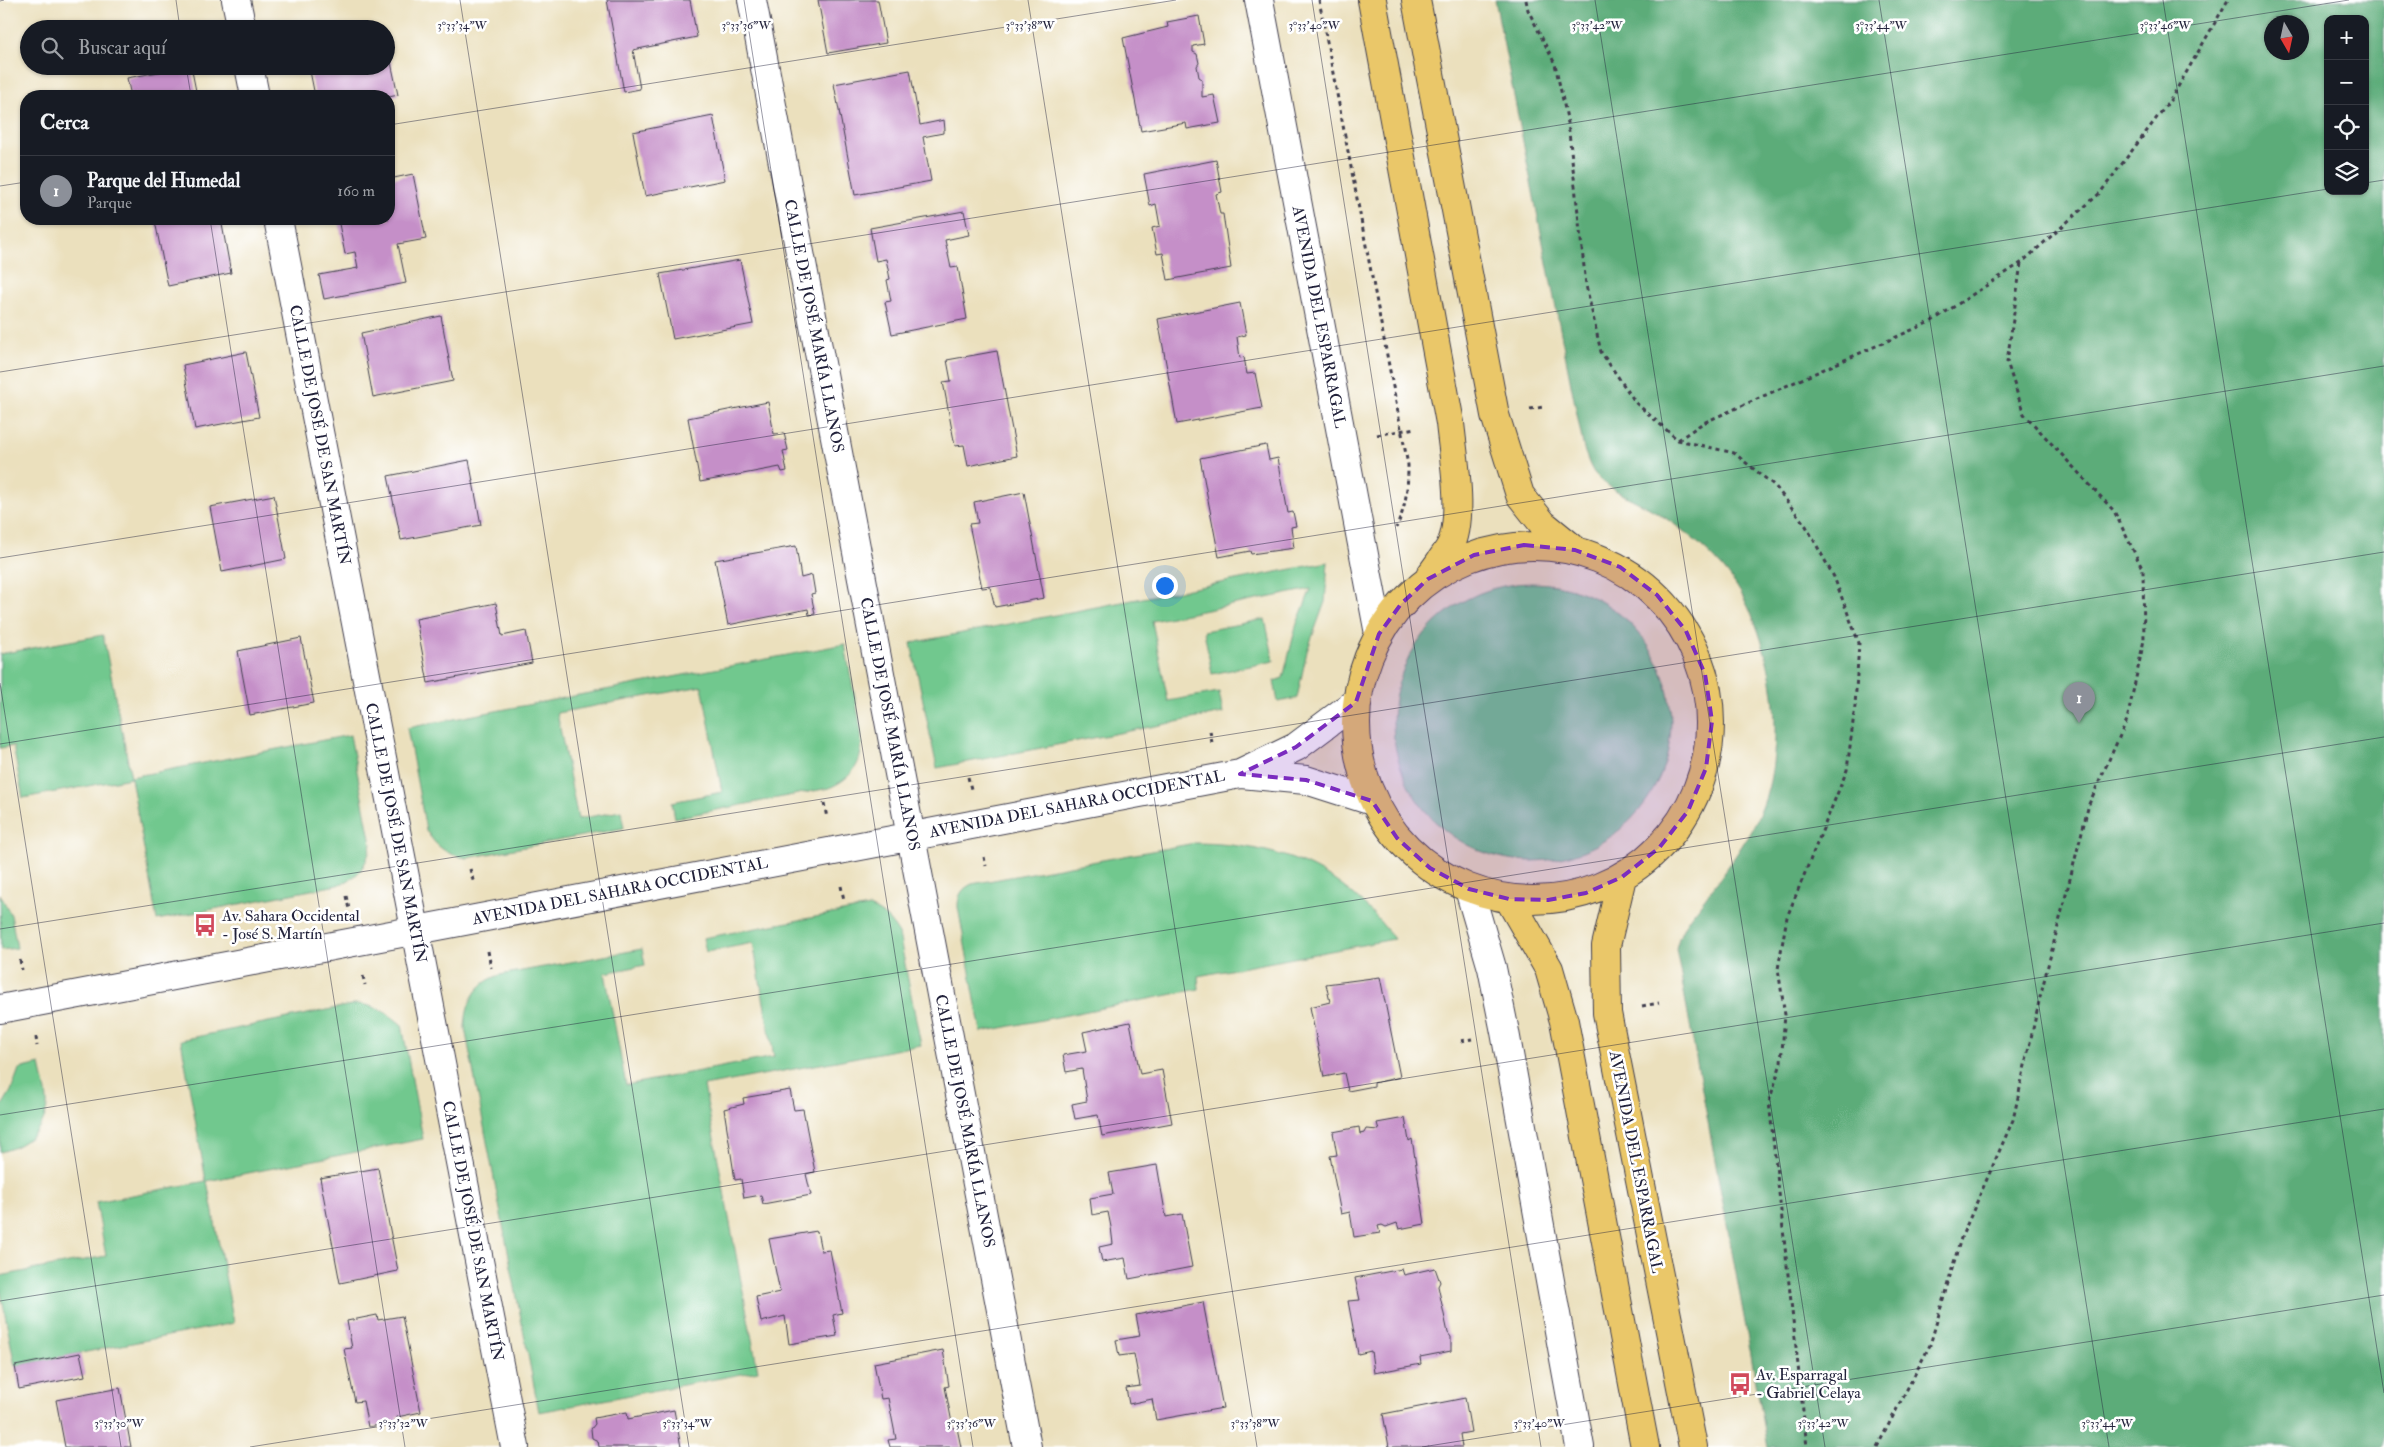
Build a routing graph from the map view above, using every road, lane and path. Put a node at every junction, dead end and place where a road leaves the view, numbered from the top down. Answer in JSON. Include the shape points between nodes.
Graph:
{"nodes":[{"id":1,"x":236,"y":0,"type":"edge"},
{"id":2,"x":752,"y":0,"type":"edge"},
{"id":3,"x":1258,"y":0,"type":"edge"},
{"id":4,"x":1319,"y":0,"type":"edge"},
{"id":5,"x":1372,"y":0,"type":"edge"},
{"id":6,"x":1416,"y":0,"type":"edge"},
{"id":7,"x":1526,"y":0,"type":"edge"},
{"id":8,"x":2228,"y":0,"type":"edge"},
{"id":9,"x":240,"y":20,"type":"edge"},
{"id":10,"x":251,"y":75,"type":"edge"},
{"id":11,"x":254,"y":90,"type":"edge"},
{"id":12,"x":279,"y":225,"type":"edge"},
{"id":13,"x":2021,"y":263,"type":"junction"},
{"id":14,"x":1678,"y":440,"type":"junction"},
{"id":15,"x":1395,"y":530,"type":"dead end"},
{"id":16,"x":1575,"y":550,"type":"junction"},
{"id":17,"x":1428,"y":579,"type":"junction"},
{"id":18,"x":1379,"y":634,"type":"junction"},
{"id":19,"x":1356,"y":702,"type":"junction"},
{"id":20,"x":1240,"y":774,"type":"junction"},
{"id":21,"x":1372,"y":801,"type":"junction"},
{"id":22,"x":911,"y":836,"type":"junction"},
{"id":23,"x":1622,"y":877,"type":"junction"},
{"id":24,"x":1469,"y":889,"type":"junction"},
{"id":25,"x":1508,"y":899,"type":"junction"},
{"id":26,"x":415,"y":930,"type":"junction"},
{"id":27,"x":0,"y":1009,"type":"edge"},
{"id":28,"x":514,"y":1447,"type":"edge"},
{"id":29,"x":1028,"y":1447,"type":"edge"},
{"id":30,"x":1580,"y":1447,"type":"edge"},
{"id":31,"x":1646,"y":1447,"type":"edge"},
{"id":32,"x":1693,"y":1447,"type":"edge"},
{"id":33,"x":1807,"y":1447,"type":"edge"},
{"id":34,"x":1877,"y":1447,"type":"edge"}],
"edges":[{"from":1,"to":9,"type":"street"},
{"from":2,"to":22,"type":"street","name":"CALLE DE JOSÉ MARÍA LLANOS"},
{"from":3,"to":18,"type":"street","name":"AVENIDA DEL ESPARRAGAL"},
{"from":4,"to":15,"type":"path","via":[[1408,465],[1408,491]]},
{"from":5,"to":17,"type":"main road","via":[[1450,423],[1456,524],[1450,546]]},
{"from":6,"to":16,"type":"main road","via":[[1495,415],[1520,495],[1543,524]]},
{"from":7,"to":14,"type":"path","via":[[1555,64],[1568,122],[1586,285],[1601,352],[1636,402]]},
{"from":8,"to":13,"type":"path","via":[[2170,99],[2100,193]]},
{"from":10,"to":11,"type":"street"},
{"from":12,"to":26,"type":"street","name":"CALLE DE JOSÉ DE SAN MARTÍN"},
{"from":13,"to":14,"type":"path","via":[[1932,321],[1703,423]]},
{"from":13,"to":34,"type":"path","via":[[2007,362],[2024,414],[2114,511],[2143,570],[2144,640],[2127,720],[2089,804],[2040,997],[2013,1120],[1961,1238],[1930,1345]]},
{"from":14,"to":33,"type":"path","via":[[1734,453],[1775,486],[1806,526],[1834,577],[1859,643],[1847,770],[1787,917],[1778,969],[1785,1015],[1781,1063],[1769,1102]]},
{"from":16,"to":17,"type":"main road","via":[[1524,545],[1474,555]]},
{"from":16,"to":23,"type":"main road","via":[[1620,567],[1657,595],[1686,631],[1705,674],[1712,721],[1706,768],[1688,811],[1660,848]]},
{"from":17,"to":18,"type":"main road","via":[[1401,604]]},
{"from":18,"to":19,"type":"main road"},
{"from":19,"to":20,"type":"street","name":"AVENIDA DEL SAHARA OCCIDENTAL","via":[[1296,747]]},
{"from":19,"to":21,"type":"main road","via":[[1357,753]]},
{"from":20,"to":21,"type":"street","name":"AVENIDA DEL SAHARA OCCIDENTAL","via":[[1306,780]]},
{"from":20,"to":22,"type":"street","name":"AVENIDA DEL SAHARA OCCIDENTAL"},
{"from":21,"to":24,"type":"main road","via":[[1397,838],[1430,868]]},
{"from":22,"to":26,"type":"street","name":"AVENIDA DEL SAHARA OCCIDENTAL"},
{"from":22,"to":29,"type":"street","name":"CALLE DE JOSÉ MARÍA LLANOS"},
{"from":23,"to":25,"type":"main road","via":[[1586,893],[1548,900]]},
{"from":23,"to":32,"type":"main road","name":"AVENIDA DEL ESPARRAGAL","via":[[1606,946],[1607,1013]]},
{"from":24,"to":25,"type":"main road"},
{"from":24,"to":30,"type":"street","via":[[1492,968],[1505,1032]]},
{"from":25,"to":31,"type":"main road","via":[[1549,969],[1564,1021]]},
{"from":26,"to":27,"type":"street","name":"AVENIDA DEL SAHARA OCCIDENTAL"},
{"from":26,"to":28,"type":"street","name":"CALLE DE JOSÉ DE SAN MARTÍN"}]}
